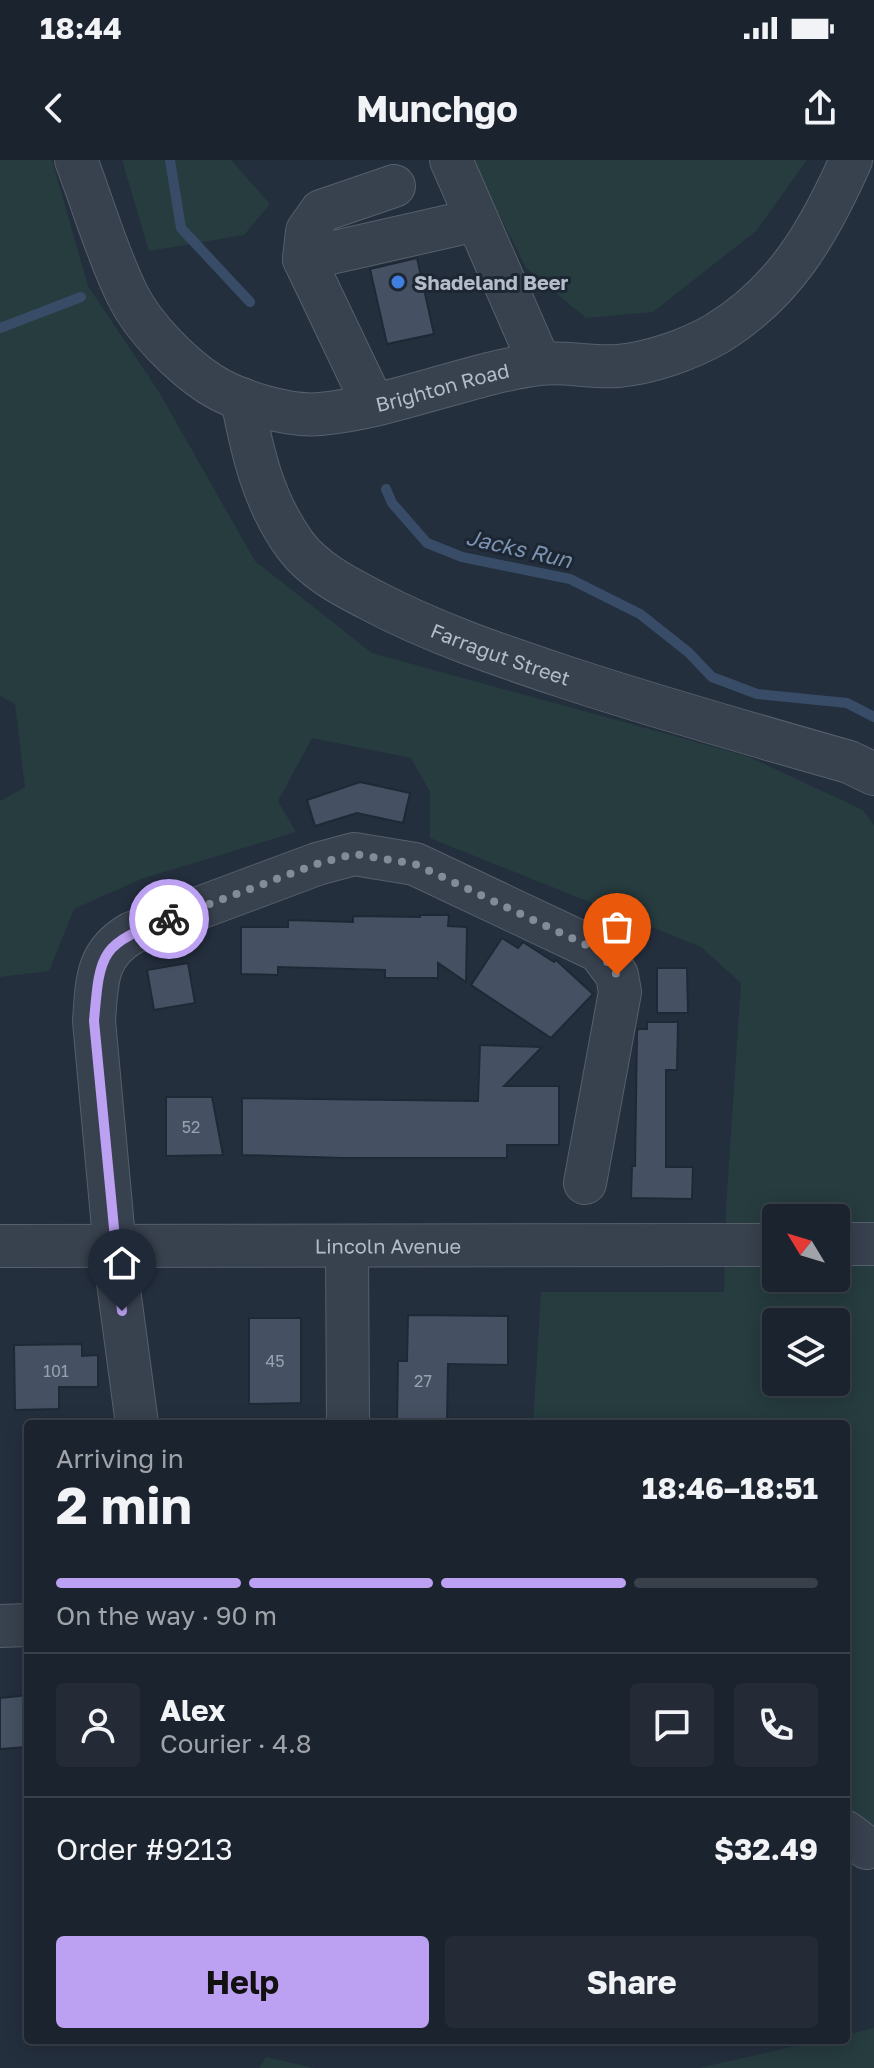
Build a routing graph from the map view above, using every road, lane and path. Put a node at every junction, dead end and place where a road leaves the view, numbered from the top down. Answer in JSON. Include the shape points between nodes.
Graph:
{"nodes":[{"id":1,"x":76,"y":160,"type":"edge"},
{"id":2,"x":451,"y":160,"type":"edge"},
{"id":3,"x":851,"y":160,"type":"edge"},
{"id":4,"x":394,"y":186,"type":"dead end"},
{"id":5,"x":476,"y":220,"type":"junction"},
{"id":6,"x":304,"y":259,"type":"junction"},
{"id":7,"x":540,"y":364,"type":"junction"},
{"id":8,"x":242,"y":399,"type":"junction"},
{"id":9,"x":373,"y":404,"type":"junction"},
{"id":10,"x":874,"y":774,"type":"edge"},
{"id":11,"x":585,"y":1183,"type":"dead end"},
{"id":12,"x":850,"y":1244,"type":"edge"},
{"id":13,"x":874,"y":1244,"type":"edge"},
{"id":14,"x":762,"y":1245,"type":"edge"},
{"id":15,"x":0,"y":1246,"type":"edge"},
{"id":16,"x":115,"y":1247,"type":"junction"},
{"id":17,"x":347,"y":1247,"type":"junction"},
{"id":18,"x":137,"y":1420,"type":"edge"},
{"id":19,"x":348,"y":1420,"type":"edge"},
{"id":20,"x":24,"y":1625,"type":"edge"},
{"id":21,"x":0,"y":1626,"type":"edge"}],
"edges":[{"from":1,"to":8,"type":"street","name":"Brighton Road","via":[[128,298],[184,365]]},
{"from":2,"to":5,"type":"street"},
{"from":3,"to":7,"type":"street","name":"Brighton Road","via":[[827,215],[796,262],[760,301],[715,334],[672,354],[619,366]]},
{"from":4,"to":6,"type":"street","via":[[321,211],[307,231]]},
{"from":5,"to":6,"type":"street"},
{"from":5,"to":7,"type":"street"},
{"from":6,"to":9,"type":"street"},
{"from":7,"to":9,"type":"street","name":"Brighton Road"},
{"from":8,"to":9,"type":"street","name":"Brighton Road","via":[[318,414]]},
{"from":8,"to":10,"type":"street","name":"Farragut Street","via":[[253,459],[272,507],[316,567],[355,591],[478,648]]},
{"from":11,"to":16,"type":"street","via":[[620,992],[609,961],[599,951],[415,864],[354,854],[132,933],[105,956],[94,1021]]},
{"from":12,"to":13,"type":"street"},
{"from":14,"to":17,"type":"street","name":"Lincoln Avenue"},
{"from":15,"to":16,"type":"street","name":"Lincoln Avenue"},
{"from":16,"to":17,"type":"street","name":"Lincoln Avenue"},
{"from":16,"to":18,"type":"street"},
{"from":17,"to":19,"type":"street"},
{"from":20,"to":21,"type":"street"}]}
